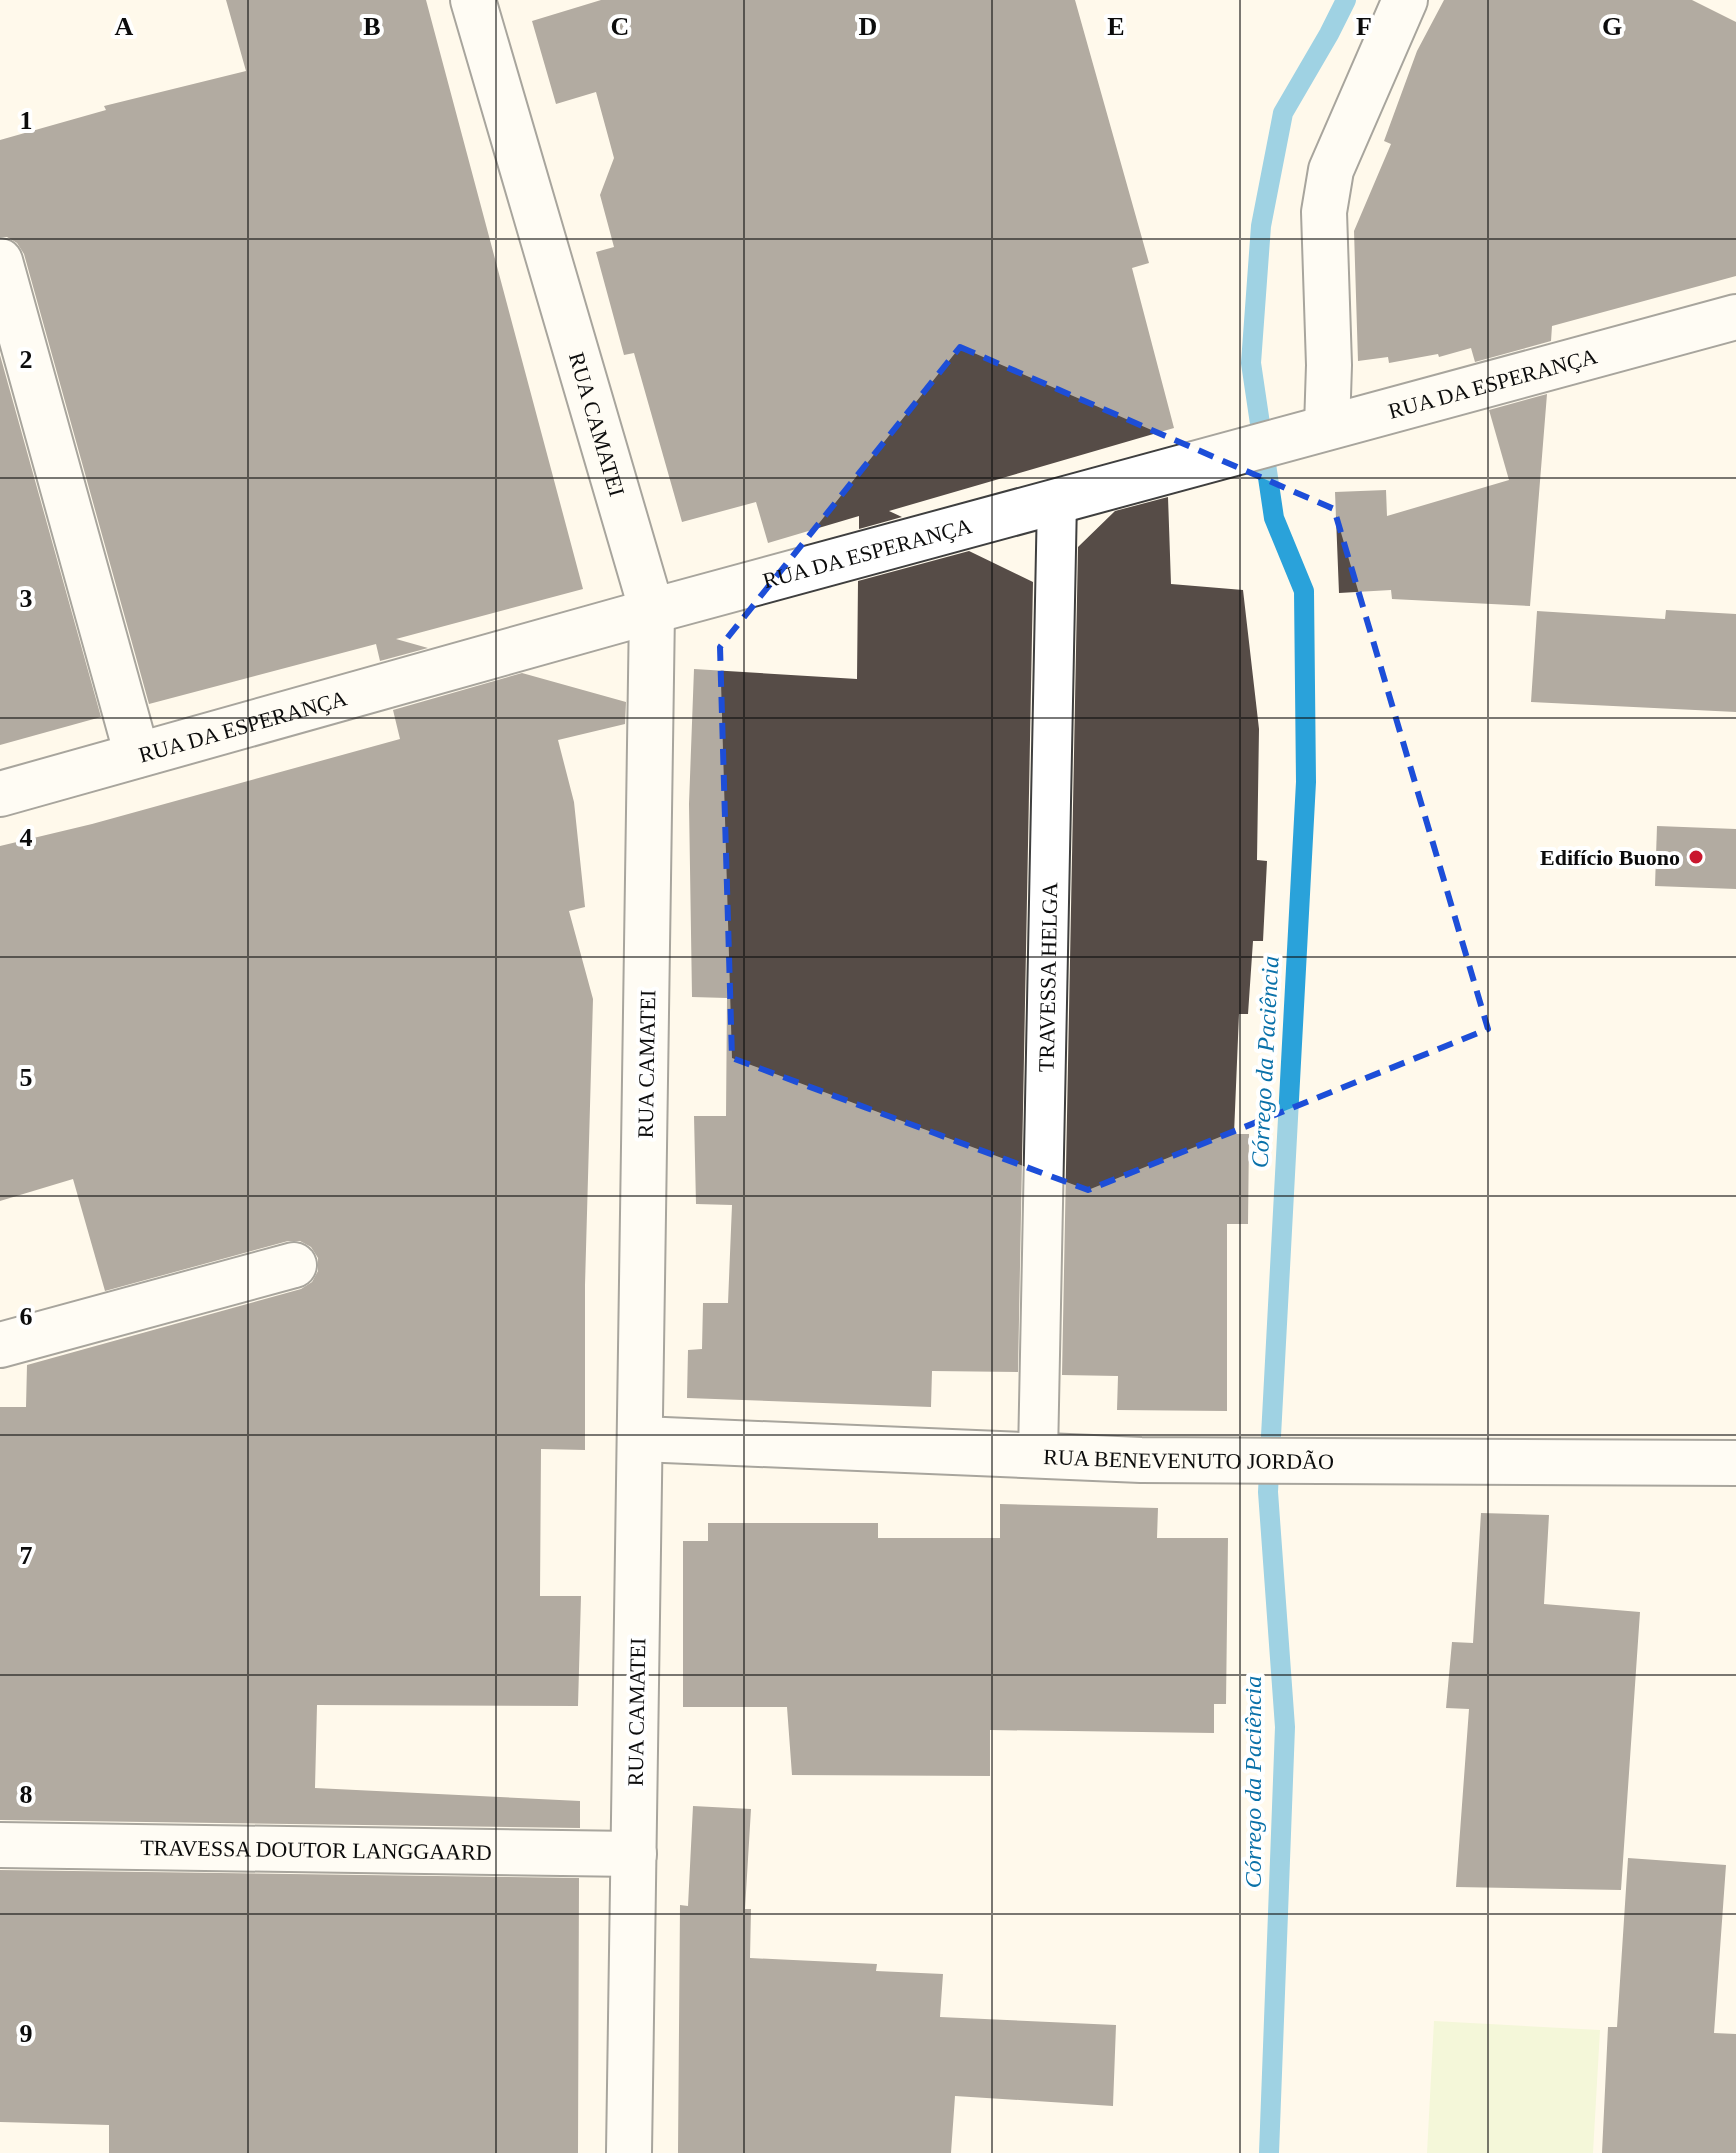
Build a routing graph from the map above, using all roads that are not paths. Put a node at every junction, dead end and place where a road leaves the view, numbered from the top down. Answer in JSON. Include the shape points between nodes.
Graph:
{"nodes":[{"id":1,"x":1405,"y":0,"type":"edge"},
{"id":2,"x":480,"y":2,"type":"edge"},
{"id":3,"x":0,"y":261,"type":"edge"},
{"id":4,"x":1736,"y":317,"type":"edge"},
{"id":5,"x":1323,"y":428,"type":"junction"},
{"id":6,"x":1057,"y":500,"type":"junction"},
{"id":7,"x":652,"y":611,"type":"junction"},
{"id":8,"x":137,"y":755,"type":"junction"},
{"id":9,"x":0,"y":794,"type":"edge"},
{"id":10,"x":294,"y":1265,"type":"dead end"},
{"id":11,"x":0,"y":1345,"type":"edge"},
{"id":12,"x":641,"y":1439,"type":"junction"},
{"id":13,"x":1038,"y":1455,"type":"junction"},
{"id":14,"x":1736,"y":1463,"type":"edge"},
{"id":15,"x":0,"y":1845,"type":"edge"},
{"id":16,"x":634,"y":1854,"type":"junction"},
{"id":17,"x":629,"y":2153,"type":"edge"}],
"edges":[{"from":1,"to":5,"type":"street","via":[[1331,170],[1324,212],[1329,365]]},
{"from":2,"to":7,"type":"street","name":"RUA CAMATEI"},
{"from":3,"to":8,"type":"street"},
{"from":4,"to":5,"type":"street","name":"RUA DA ESPERANÇA"},
{"from":5,"to":6,"type":"street","name":"RUA DA ESPERANÇA"},
{"from":6,"to":7,"type":"street","name":"RUA DA ESPERANÇA"},
{"from":6,"to":13,"type":"lane","name":"TRAVESSA HELGA"},
{"from":7,"to":8,"type":"street","name":"RUA DA ESPERANÇA"},
{"from":7,"to":12,"type":"street","name":"RUA CAMATEI"},
{"from":8,"to":9,"type":"street","name":"RUA DA ESPERANÇA"},
{"from":10,"to":11,"type":"street"},
{"from":12,"to":13,"type":"street","name":"RUA BENEVENUTO JORDÃO"},
{"from":12,"to":16,"type":"street","name":"RUA CAMATEI"},
{"from":13,"to":14,"type":"street","name":"RUA BENEVENUTO JORDÃO"},
{"from":15,"to":16,"type":"street","name":"TRAVESSA DOUTOR LANGGAARD"},
{"from":16,"to":17,"type":"street","name":"RUA CAMATEI"}]}
